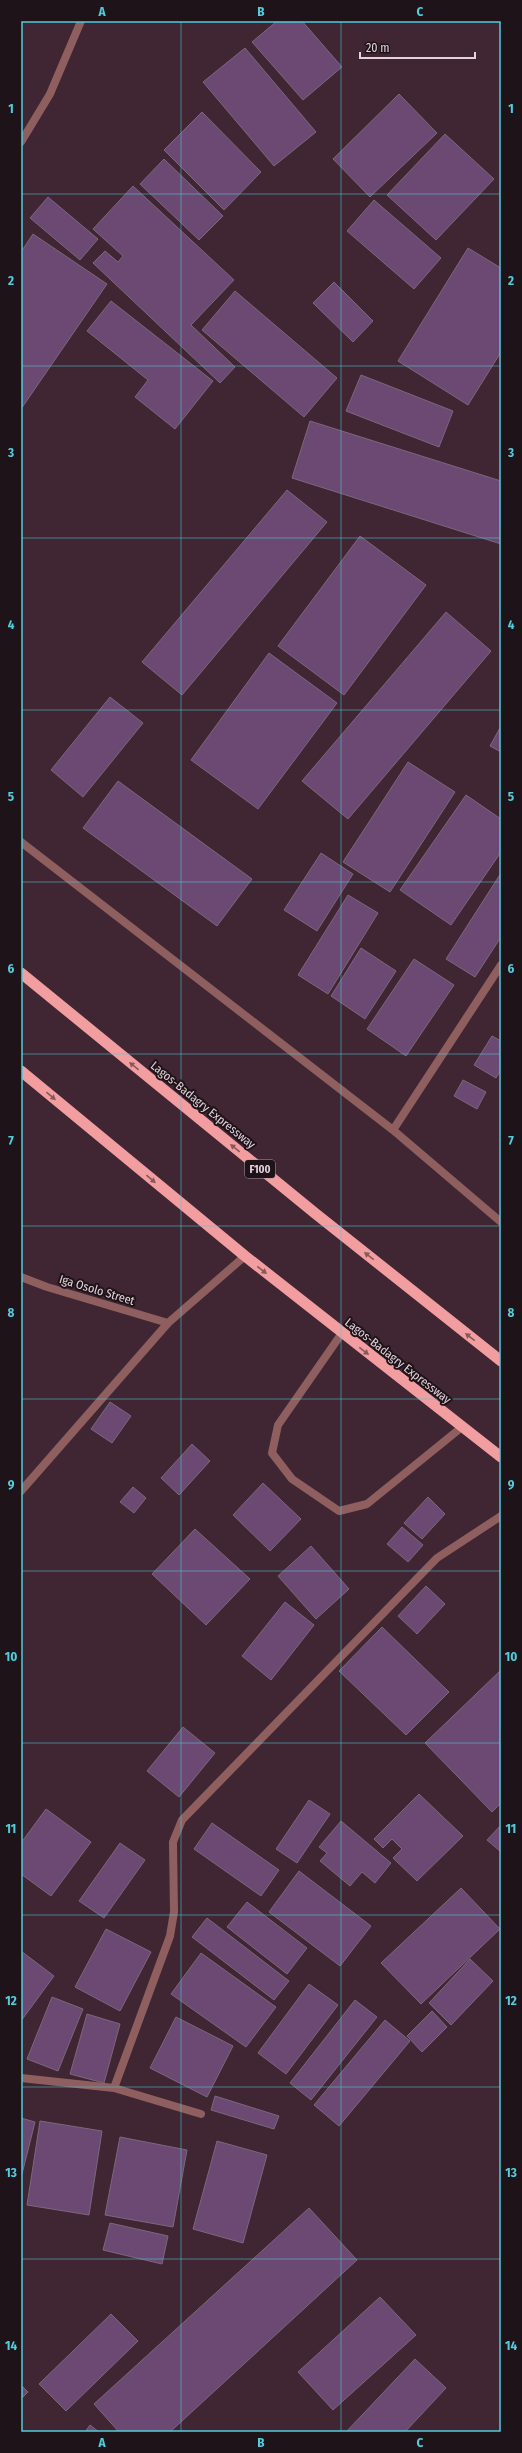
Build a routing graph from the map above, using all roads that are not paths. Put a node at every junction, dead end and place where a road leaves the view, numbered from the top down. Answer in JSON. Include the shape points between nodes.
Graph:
{"nodes":[{"id":1,"x":81,"y":21,"type":"edge"},
{"id":2,"x":21,"y":142,"type":"edge"},
{"id":3,"x":21,"y":842,"type":"edge"},
{"id":4,"x":501,"y":964,"type":"edge"},
{"id":5,"x":21,"y":973,"type":"edge"},
{"id":6,"x":21,"y":1071,"type":"edge"},
{"id":7,"x":393,"y":1130,"type":"junction"},
{"id":8,"x":501,"y":1222,"type":"edge"},
{"id":9,"x":245,"y":1256,"type":"junction"},
{"id":10,"x":21,"y":1276,"type":"edge"},
{"id":11,"x":168,"y":1323,"type":"junction"},
{"id":12,"x":342,"y":1334,"type":"junction"},
{"id":13,"x":501,"y":1361,"type":"edge"},
{"id":14,"x":462,"y":1427,"type":"junction"},
{"id":15,"x":501,"y":1457,"type":"edge"},
{"id":16,"x":21,"y":1491,"type":"edge"},
{"id":17,"x":501,"y":1516,"type":"edge"},
{"id":18,"x":21,"y":2078,"type":"edge"},
{"id":19,"x":114,"y":2088,"type":"junction"},
{"id":20,"x":201,"y":2114,"type":"dead end"}],
"edges":[{"from":1,"to":2,"type":"street","via":[[50,94]]},
{"from":3,"to":7,"type":"street"},
{"from":4,"to":7,"type":"street"},
{"from":13,"to":5,"type":"highway","name":"Lagos-Badagry Expressway","number":"F100","one_way":true,"via":[[309,1209]]},
{"from":6,"to":9,"type":"highway","name":"Lagos-Badagry Expressway","one_way":true},
{"from":7,"to":8,"type":"street"},
{"from":9,"to":11,"type":"street"},
{"from":9,"to":12,"type":"highway","name":"Lagos-Badagry Expressway","one_way":true},
{"from":10,"to":11,"type":"street","name":"Iga Osolo Street","via":[[47,1287]]},
{"from":11,"to":16,"type":"street"},
{"from":12,"to":14,"type":"highway","name":"Lagos-Badagry Expressway","one_way":true},
{"from":12,"to":14,"type":"street","via":[[278,1426],[272,1453],[292,1479],[339,1511],[367,1504]]},
{"from":14,"to":15,"type":"highway","name":"Lagos-Badagry Expressway"},
{"from":17,"to":19,"type":"street","via":[[437,1558],[182,1820],[173,1842],[174,1912],[170,1936]]},
{"from":18,"to":19,"type":"street"},
{"from":19,"to":20,"type":"street"}]}
